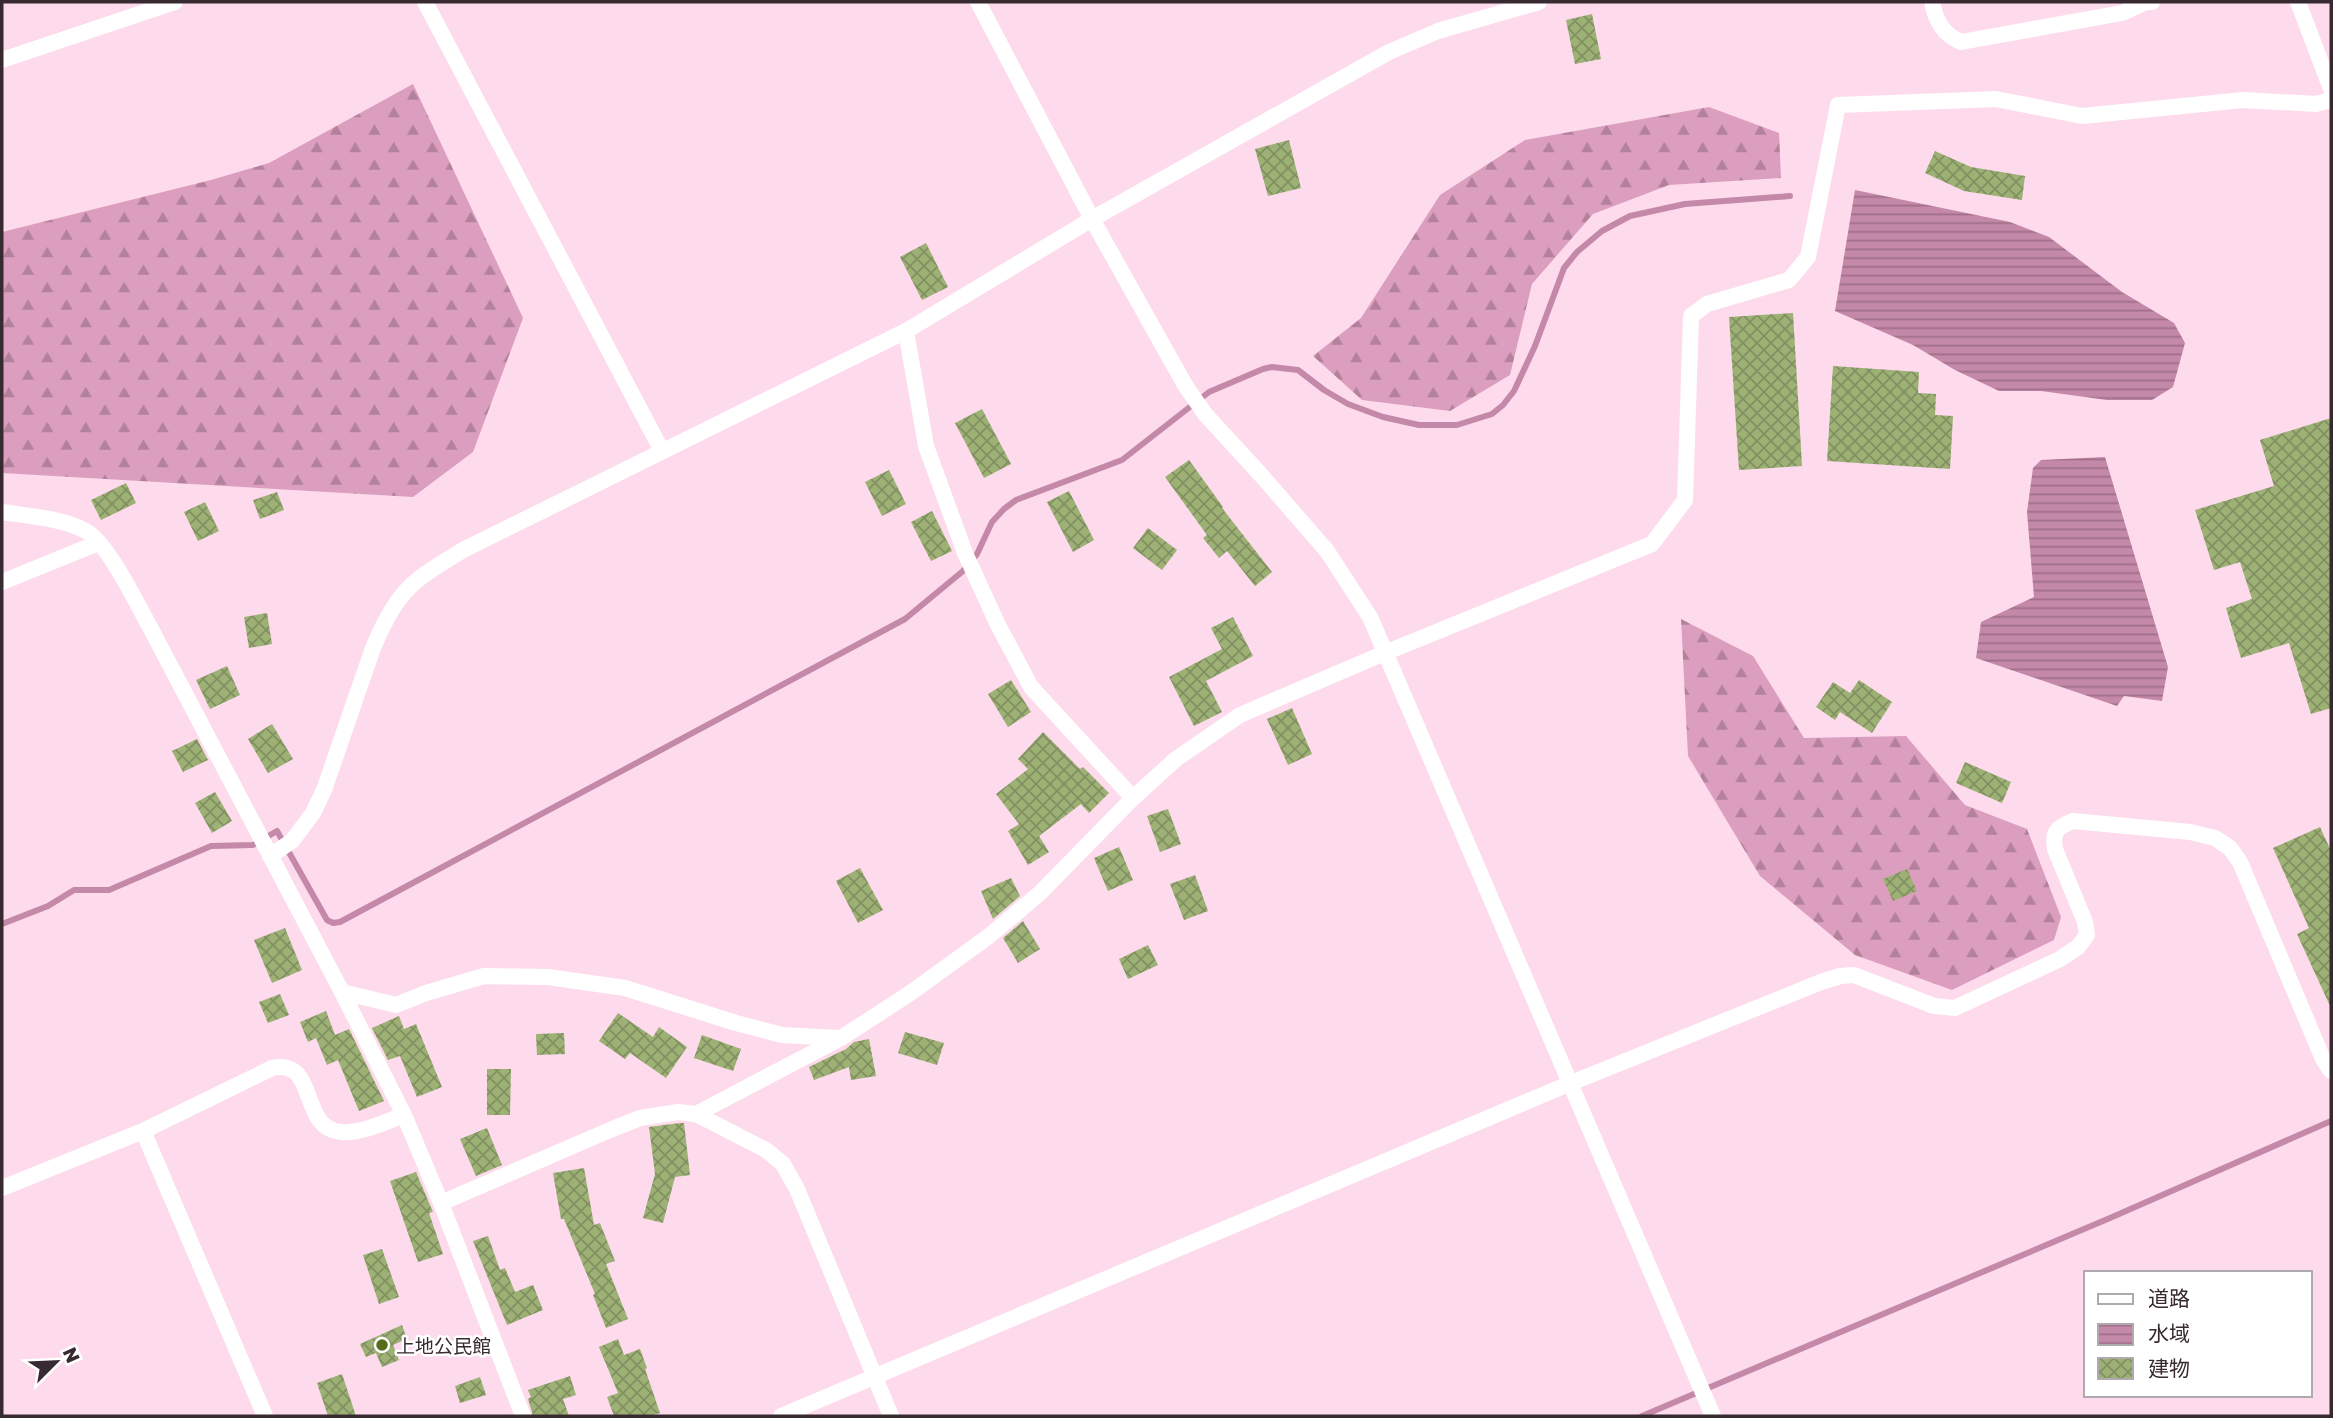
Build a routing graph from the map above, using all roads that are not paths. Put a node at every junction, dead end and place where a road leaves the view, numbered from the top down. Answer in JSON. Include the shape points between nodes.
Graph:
{"nodes":[{"id":1,"x":175,"y":2,"type":"edge"},
{"id":2,"x":425,"y":2,"type":"edge"},
{"id":3,"x":978,"y":2,"type":"edge"},
{"id":4,"x":1469,"y":2,"type":"edge"},
{"id":5,"x":1539,"y":2,"type":"edge"},
{"id":6,"x":1932,"y":2,"type":"edge"},
{"id":7,"x":2152,"y":2,"type":"edge"},
{"id":8,"x":2298,"y":2,"type":"edge"},
{"id":9,"x":1476,"y":18,"type":"junction"},
{"id":10,"x":2,"y":60,"type":"edge"},
{"id":11,"x":2331,"y":89,"type":"edge"},
{"id":12,"x":2331,"y":100,"type":"edge"},
{"id":13,"x":1092,"y":219,"type":"junction"},
{"id":14,"x":906,"y":331,"type":"junction"},
{"id":15,"x":662,"y":452,"type":"junction"},
{"id":16,"x":2,"y":512,"type":"edge"},
{"id":17,"x":98,"y":543,"type":"junction"},
{"id":18,"x":2,"y":582,"type":"edge"},
{"id":19,"x":1387,"y":652,"type":"junction"},
{"id":20,"x":1133,"y":798,"type":"junction"},
{"id":21,"x":270,"y":856,"type":"junction"},
{"id":22,"x":342,"y":992,"type":"junction"},
{"id":23,"x":841,"y":1038,"type":"junction"},
{"id":24,"x":2331,"y":1071,"type":"edge"},
{"id":25,"x":1571,"y":1083,"type":"junction"},
{"id":26,"x":696,"y":1114,"type":"junction"},
{"id":27,"x":404,"y":1115,"type":"junction"},
{"id":28,"x":144,"y":1130,"type":"junction"},
{"id":29,"x":2,"y":1188,"type":"edge"},
{"id":30,"x":441,"y":1203,"type":"junction"},
{"id":31,"x":875,"y":1378,"type":"junction"},
{"id":32,"x":265,"y":1416,"type":"edge"},
{"id":33,"x":523,"y":1416,"type":"edge"},
{"id":34,"x":781,"y":1416,"type":"edge"},
{"id":35,"x":891,"y":1416,"type":"edge"},
{"id":36,"x":1713,"y":1416,"type":"edge"}],
"edges":[{"from":1,"to":10,"type":"street"},
{"from":2,"to":15,"type":"street"},
{"from":3,"to":13,"type":"street"},
{"from":4,"to":9,"type":"street"},
{"from":5,"to":9,"type":"street"},
{"from":6,"to":7,"type":"street","via":[[1947,36],[1961,42],[2122,13]]},
{"from":8,"to":11,"type":"street"},
{"from":9,"to":13,"type":"street","via":[[1377,58]]},
{"from":12,"to":19,"type":"street","via":[[2316,104],[2243,100],[2082,116],[1996,99],[1838,105],[1808,257],[1789,280],[1707,304],[1691,316],[1685,500],[1651,544]]},
{"from":13,"to":14,"type":"street"},
{"from":13,"to":19,"type":"street","via":[[1185,385],[1205,414],[1327,551]]},
{"from":14,"to":15,"type":"street"},
{"from":14,"to":20,"type":"street","via":[[926,446],[965,553],[998,625],[1031,687]]},
{"from":15,"to":21,"type":"street","via":[[463,550],[418,579],[382,625],[313,813],[292,841]]},
{"from":16,"to":17,"type":"street","via":[[71,525]]},
{"from":17,"to":18,"type":"street"},
{"from":17,"to":21,"type":"street","via":[[151,629]]},
{"from":19,"to":20,"type":"street","via":[[1240,715],[1176,759]]},
{"from":19,"to":25,"type":"street"},
{"from":20,"to":23,"type":"street","via":[[1040,893],[989,936]]},
{"from":21,"to":22,"type":"street"},
{"from":22,"to":23,"type":"street","via":[[396,1004],[484,976],[548,977],[625,988],[782,1035]]},
{"from":22,"to":27,"type":"street"},
{"from":23,"to":26,"type":"street"},
{"from":24,"to":25,"type":"street","via":[[2230,848],[2216,838],[2190,832],[2073,821],[2059,826],[2053,836],[2087,935],[2060,958],[1955,1008],[1934,1006],[1854,975],[1840,976]]},
{"from":25,"to":31,"type":"street"},
{"from":25,"to":36,"type":"street"},
{"from":26,"to":30,"type":"street","via":[[640,1118]]},
{"from":26,"to":31,"type":"street","via":[[766,1150],[783,1164]]},
{"from":27,"to":28,"type":"street","via":[[369,1128],[342,1133],[330,1129],[314,1112],[299,1074],[282,1066]]},
{"from":27,"to":30,"type":"street"},
{"from":28,"to":29,"type":"street"},
{"from":28,"to":32,"type":"street"},
{"from":30,"to":33,"type":"street"},
{"from":31,"to":34,"type":"street"},
{"from":31,"to":35,"type":"street"}]}
